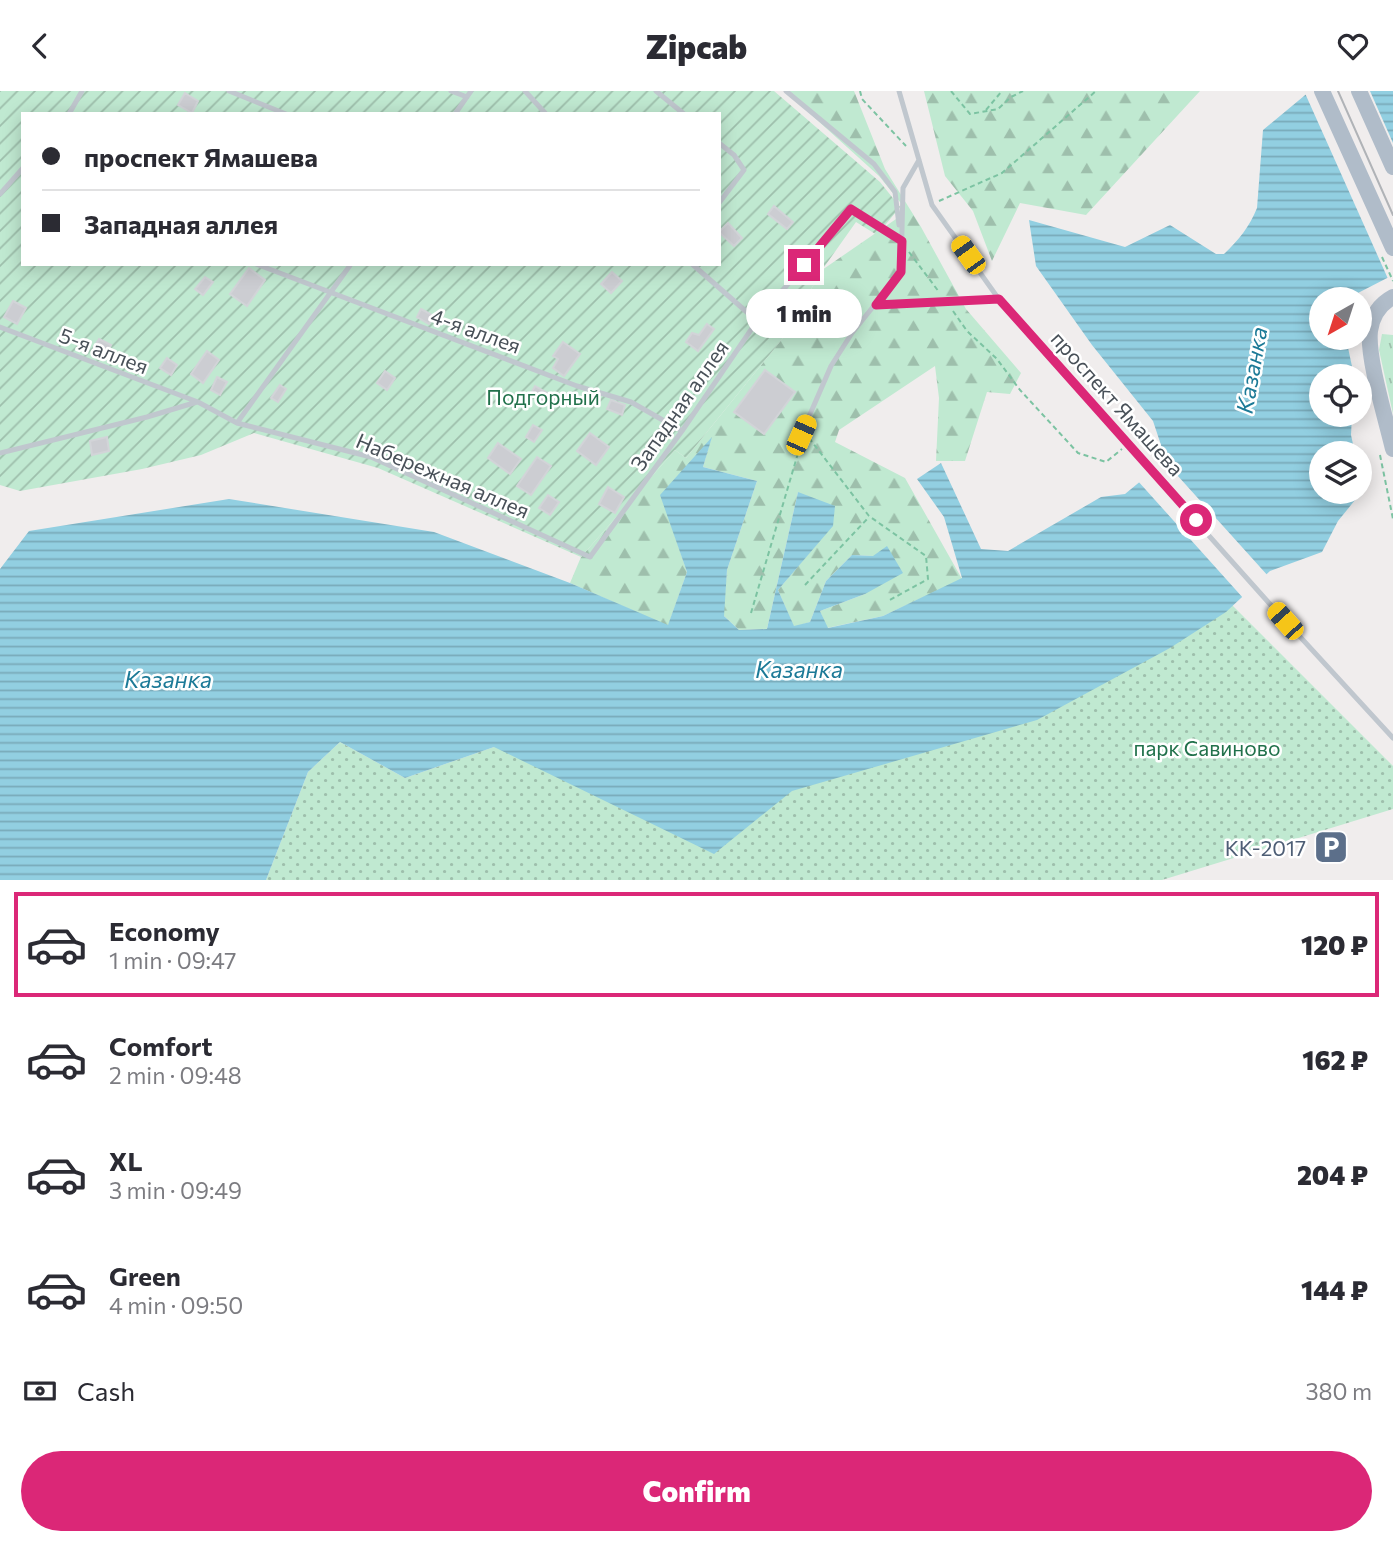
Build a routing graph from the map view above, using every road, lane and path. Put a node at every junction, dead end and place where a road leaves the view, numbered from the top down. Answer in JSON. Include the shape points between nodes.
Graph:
{"nodes":[{"id":1,"x":82,"y":91,"type":"edge"},
{"id":2,"x":229,"y":91,"type":"edge"},
{"id":3,"x":451,"y":91,"type":"edge"},
{"id":4,"x":524,"y":91,"type":"edge"},
{"id":5,"x":656,"y":91,"type":"edge"},
{"id":6,"x":786,"y":91,"type":"edge"},
{"id":7,"x":860,"y":91,"type":"edge"},
{"id":8,"x":900,"y":91,"type":"edge"},
{"id":9,"x":951,"y":91,"type":"edge"},
{"id":10,"x":1002,"y":91,"type":"edge"},
{"id":11,"x":1023,"y":91,"type":"edge"},
{"id":12,"x":1096,"y":91,"type":"edge"},
{"id":13,"x":1322,"y":91,"type":"edge"},
{"id":14,"x":1359,"y":91,"type":"edge"},
{"id":15,"x":469,"y":94,"type":"edge"},
{"id":16,"x":985,"y":111,"type":"junction"},
{"id":17,"x":70,"y":112,"type":"edge"},
{"id":18,"x":281,"y":112,"type":"edge"},
{"id":19,"x":456,"y":112,"type":"edge"},
{"id":20,"x":545,"y":112,"type":"edge"},
{"id":21,"x":682,"y":112,"type":"edge"},
{"id":22,"x":721,"y":145,"type":"edge"},
{"id":23,"x":919,"y":160,"type":"junction"},
{"id":24,"x":1393,"y":167,"type":"edge"},
{"id":25,"x":21,"y":171,"type":"edge"},
{"id":26,"x":0,"y":194,"type":"edge"},
{"id":27,"x":721,"y":200,"type":"edge"},
{"id":28,"x":932,"y":205,"type":"junction"},
{"id":29,"x":902,"y":241,"type":"junction"},
{"id":30,"x":1393,"y":248,"type":"edge"},
{"id":31,"x":261,"y":266,"type":"edge"},
{"id":32,"x":350,"y":266,"type":"edge"},
{"id":33,"x":694,"y":266,"type":"edge"},
{"id":34,"x":331,"y":294,"type":"junction"},
{"id":35,"x":1393,"y":297,"type":"edge"},
{"id":36,"x":944,"y":299,"type":"dead end"},
{"id":37,"x":999,"y":299,"type":"junction"},
{"id":38,"x":876,"y":305,"type":"junction"},
{"id":39,"x":952,"y":310,"type":"dead end"},
{"id":40,"x":757,"y":321,"type":"junction"},
{"id":41,"x":0,"y":327,"type":"edge"},
{"id":42,"x":198,"y":401,"type":"junction"},
{"id":43,"x":237,"y":423,"type":"junction"},
{"id":44,"x":682,"y":431,"type":"junction"},
{"id":45,"x":801,"y":435,"type":"dead end"},
{"id":46,"x":1128,"y":445,"type":"junction"},
{"id":47,"x":1393,"y":449,"type":"edge"},
{"id":48,"x":0,"y":453,"type":"edge"},
{"id":49,"x":869,"y":516,"type":"junction"},
{"id":50,"x":590,"y":557,"type":"joint"},
{"id":51,"x":805,"y":585,"type":"dead end"},
{"id":52,"x":888,"y":601,"type":"dead end"},
{"id":53,"x":751,"y":613,"type":"dead end"},
{"id":54,"x":1393,"y":738,"type":"edge"}],
"edges":[{"from":1,"to":17,"type":"lane"},
{"from":2,"to":18,"type":"lane"},
{"from":3,"to":15,"type":"lane"},
{"from":4,"to":20,"type":"lane"},
{"from":5,"to":21,"type":"lane"},
{"from":6,"to":29,"type":"lane","via":[[874,164],[895,192]]},
{"from":7,"to":23,"type":"path","via":[[862,99]]},
{"from":8,"to":23,"type":"lane","name":"проспект Ямашева"},
{"from":9,"to":16,"type":"path","via":[[970,114]]},
{"from":10,"to":16,"type":"path"},
{"from":11,"to":16,"type":"path","via":[[998,109]]},
{"from":12,"to":28,"type":"path","via":[[1002,173]]},
{"from":13,"to":30,"type":"main road"},
{"from":14,"to":24,"type":"main road"},
{"from":15,"to":19,"type":"lane"},
{"from":22,"to":27,"type":"lane","via":[[744,170]]},
{"from":23,"to":28,"type":"lane","name":"проспект Ямашева"},
{"from":23,"to":29,"type":"lane","via":[[903,188]]},
{"from":25,"to":26,"type":"lane"},
{"from":28,"to":37,"type":"lane","name":"проспект Ямашева"},
{"from":29,"to":36,"type":"path"},
{"from":29,"to":38,"type":"lane","via":[[901,272]]},
{"from":29,"to":40,"type":"lane","name":"Западная аллея","via":[[851,209]]},
{"from":31,"to":34,"type":"lane","name":"4-я аллея"},
{"from":32,"to":34,"type":"lane"},
{"from":33,"to":40,"type":"lane"},
{"from":34,"to":43,"type":"lane"},
{"from":34,"to":44,"type":"lane","name":"4-я аллея","via":[[631,402]]},
{"from":35,"to":47,"type":"main road","via":[[1379,308],[1370,333]]},
{"from":37,"to":38,"type":"lane"},
{"from":37,"to":46,"type":"lane","name":"проспект Ямашева"},
{"from":38,"to":45,"type":"lane","via":[[831,366]]},
{"from":39,"to":46,"type":"path","via":[[1078,453],[1106,462]]},
{"from":40,"to":44,"type":"lane","name":"Западная аллея"},
{"from":41,"to":42,"type":"lane","name":"5-я аллея"},
{"from":42,"to":43,"type":"lane","name":"Набережная аллея"},
{"from":42,"to":48,"type":"lane"},
{"from":43,"to":50,"type":"lane","name":"Набережная аллея","via":[[371,457]]},
{"from":44,"to":50,"type":"lane","name":"Западная аллея"},
{"from":46,"to":54,"type":"lane","name":"проспект Ямашева"},
{"from":49,"to":51,"type":"path"},
{"from":49,"to":52,"type":"path","via":[[926,556],[928,579]]},
{"from":49,"to":53,"type":"path","via":[[804,432]]}]}
